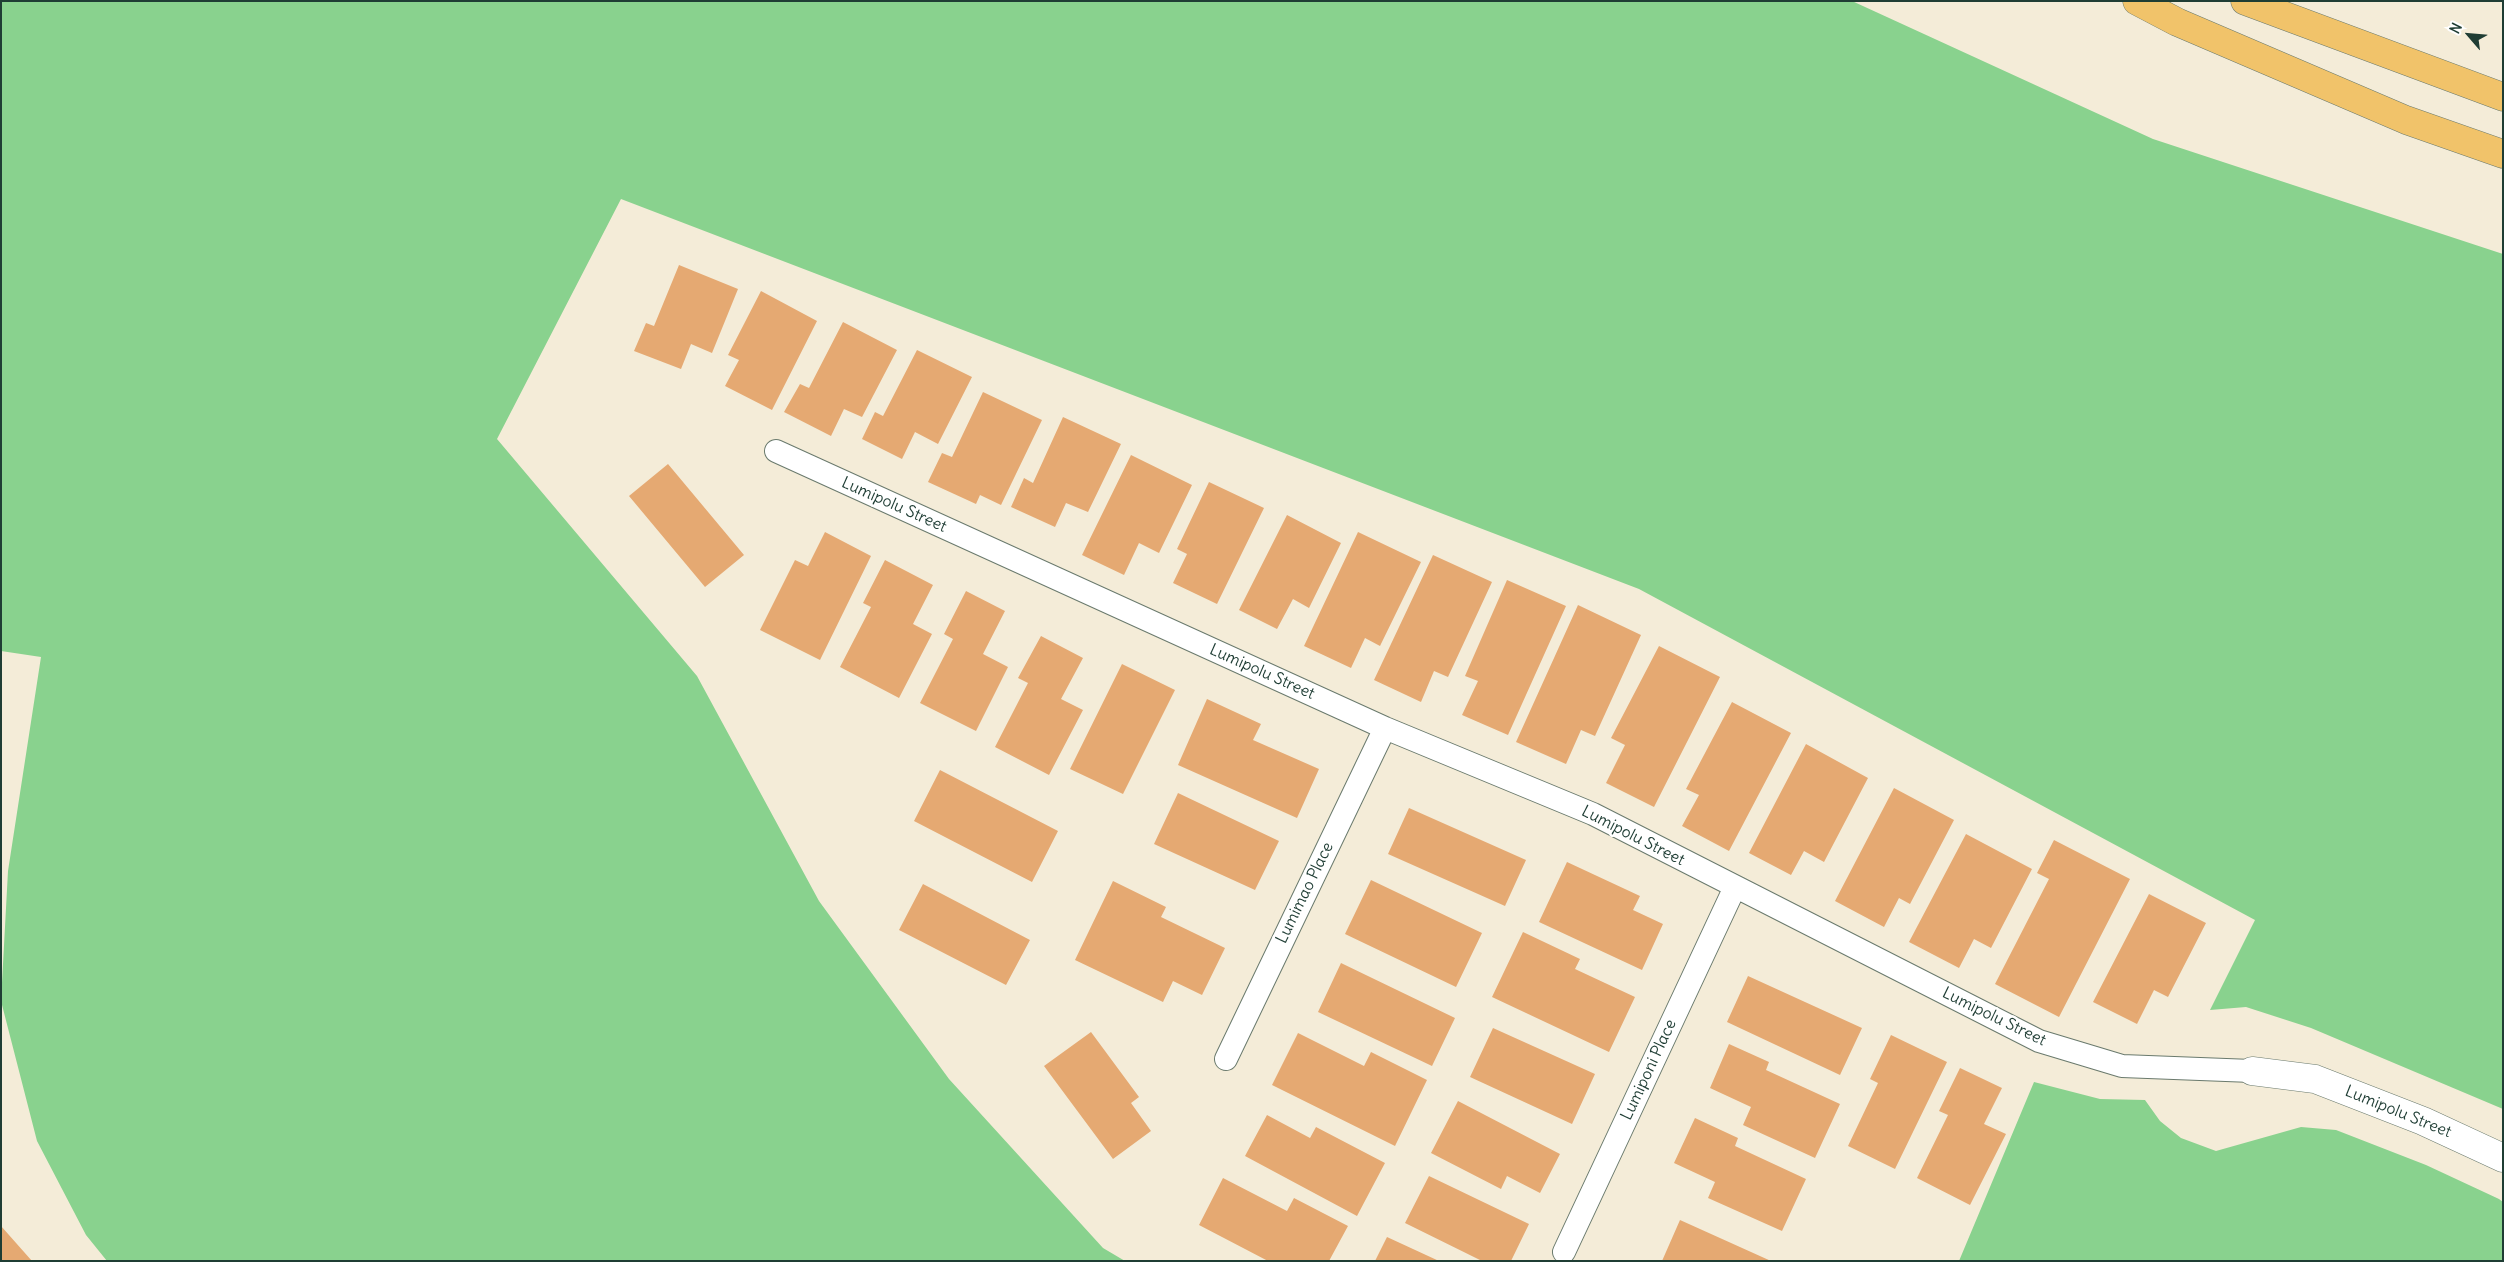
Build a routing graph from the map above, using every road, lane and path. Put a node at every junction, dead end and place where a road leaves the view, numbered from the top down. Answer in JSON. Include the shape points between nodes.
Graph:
{"nodes":[{"id":1,"x":2137,"y":1,"type":"edge"},
{"id":2,"x":2245,"y":1,"type":"edge"},
{"id":3,"x":2503,"y":97,"type":"edge"},
{"id":4,"x":2503,"y":154,"type":"edge"},
{"id":5,"x":776,"y":451,"type":"dead end"},
{"id":6,"x":1385,"y":728,"type":"junction"},
{"id":7,"x":1735,"y":887,"type":"junction"},
{"id":8,"x":1226,"y":1059,"type":"dead end"},
{"id":9,"x":2252,"y":1070,"type":"joint"},
{"id":10,"x":2503,"y":1158,"type":"edge"},
{"id":11,"x":1564,"y":1252,"type":"dead end"}],
"edges":[{"from":1,"to":4,"type":"highway","via":[[2177,22],[2406,120]]},
{"from":2,"to":3,"type":"highway"},
{"from":5,"to":6,"type":"lane","name":"Lumipolu Street"},
{"from":6,"to":7,"type":"lane","name":"Lumipolu Street","via":[[1593,814]]},
{"from":6,"to":8,"type":"lane","name":"Lumimao Place"},
{"from":7,"to":9,"type":"lane","name":"Lumipolu Street","via":[[2039,1042],[2122,1066]]},
{"from":7,"to":11,"type":"lane","name":"Lumiponi Place"},
{"from":9,"to":10,"type":"street","name":"Lumipolu Street","via":[[2316,1079]]}]}
